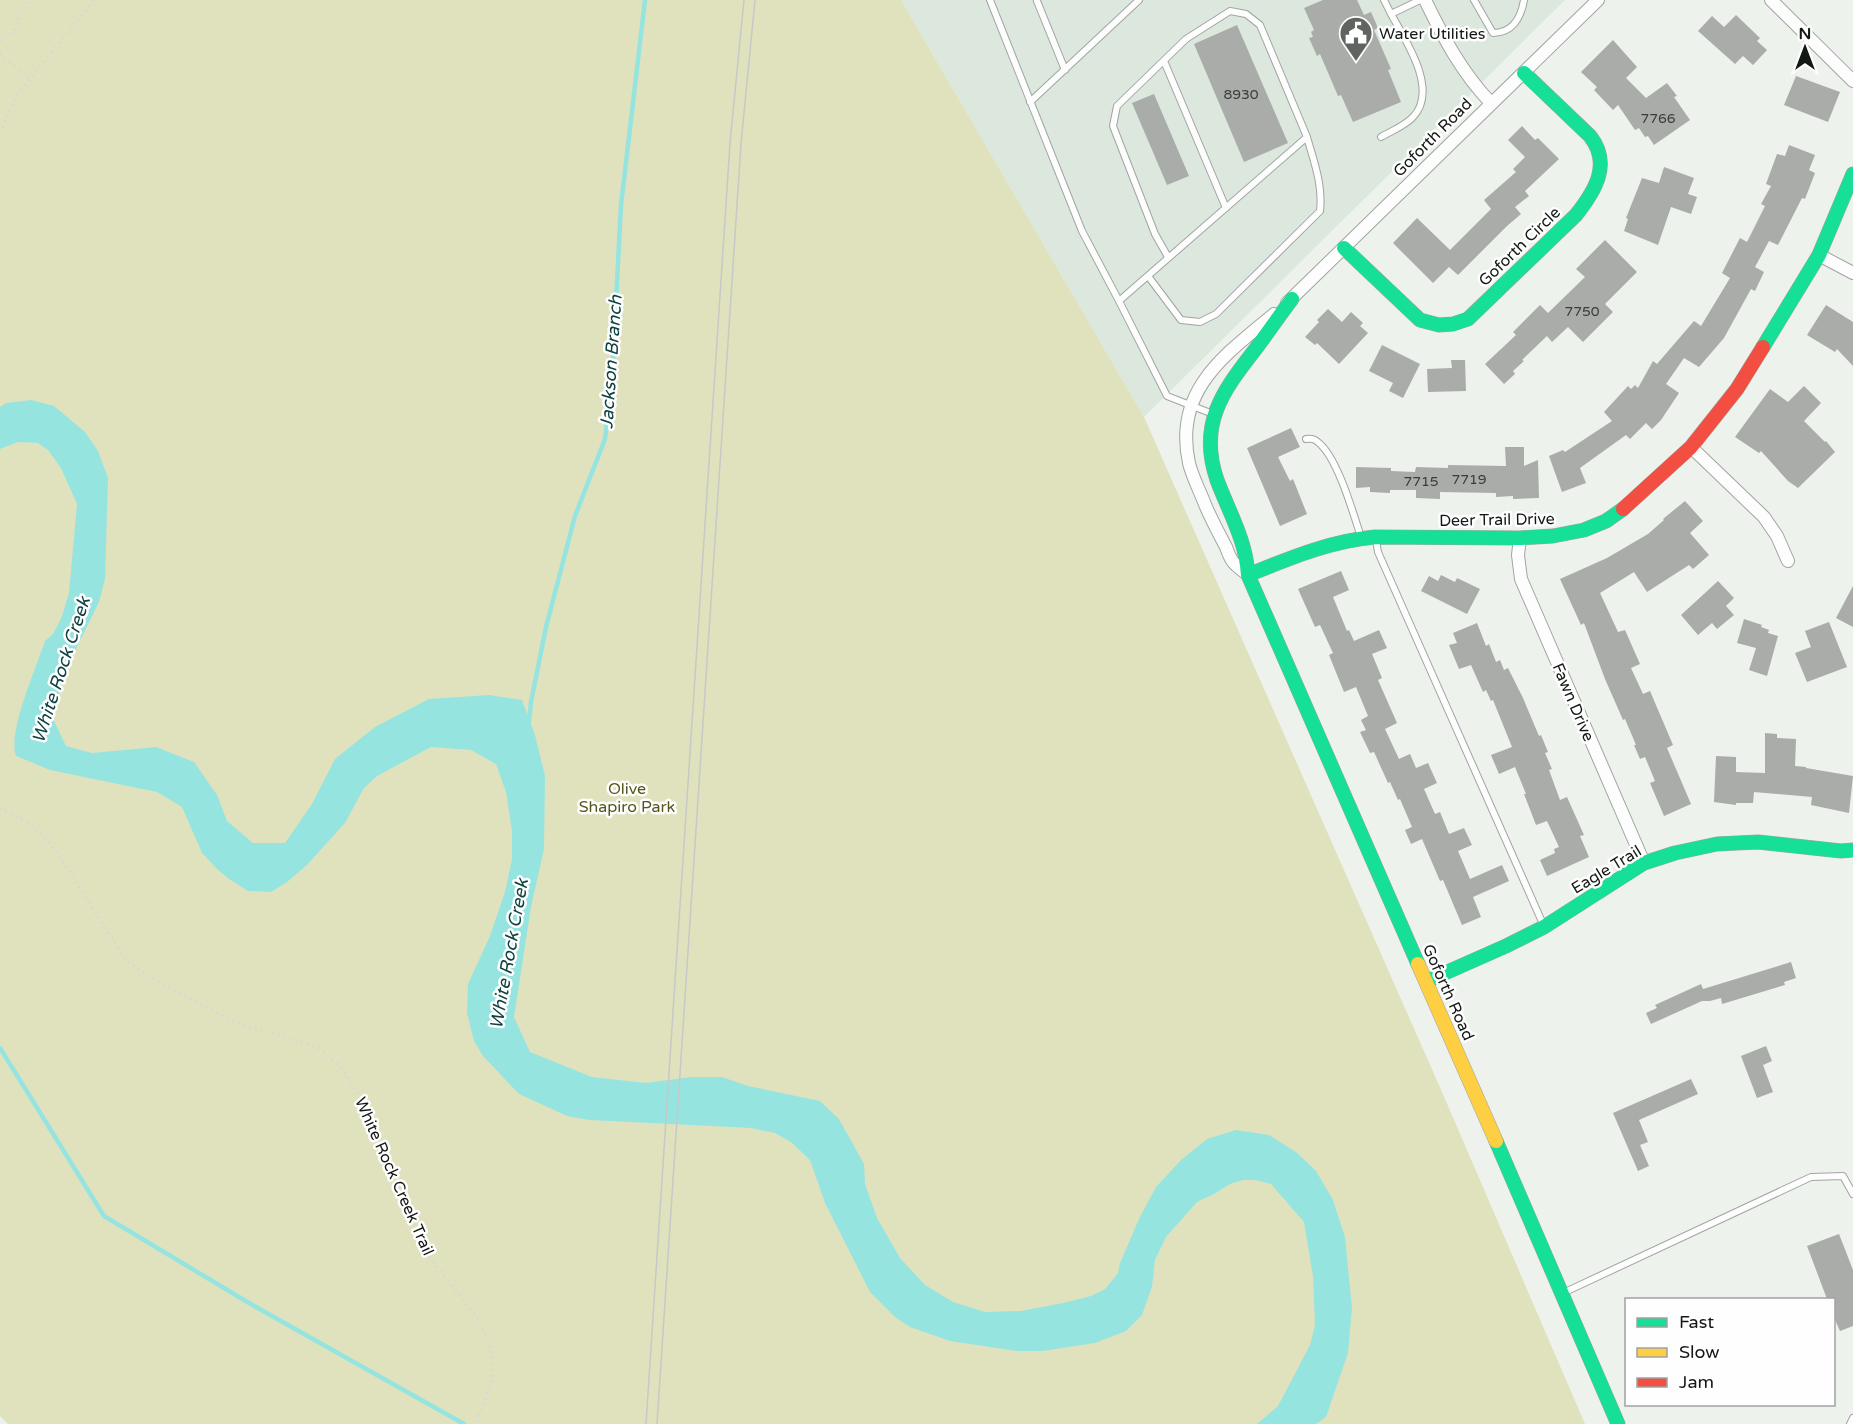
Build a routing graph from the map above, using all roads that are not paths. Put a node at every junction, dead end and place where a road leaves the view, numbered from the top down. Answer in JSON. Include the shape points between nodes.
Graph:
{"nodes":[{"id":1,"x":990,"y":0,"type":"edge"},
{"id":2,"x":1037,"y":0,"type":"edge"},
{"id":3,"x":1139,"y":0,"type":"edge"},
{"id":4,"x":1384,"y":0,"type":"edge"},
{"id":5,"x":1420,"y":0,"type":"edge"},
{"id":6,"x":1425,"y":0,"type":"edge"},
{"id":7,"x":1474,"y":0,"type":"edge"},
{"id":8,"x":1524,"y":0,"type":"edge"},
{"id":9,"x":1598,"y":0,"type":"edge"},
{"id":10,"x":1771,"y":0,"type":"edge"},
{"id":11,"x":1391,"y":14,"type":"junction"},
{"id":12,"x":1164,"y":61,"type":"junction"},
{"id":13,"x":1065,"y":70,"type":"junction"},
{"id":14,"x":1524,"y":73,"type":"junction"},
{"id":15,"x":1853,"y":81,"type":"edge"},
{"id":16,"x":1030,"y":102,"type":"junction"},
{"id":17,"x":1491,"y":103,"type":"junction"},
{"id":18,"x":1307,"y":137,"type":"junction"},
{"id":19,"x":1381,"y":137,"type":"dead end"},
{"id":20,"x":1853,"y":174,"type":"edge"},
{"id":21,"x":1226,"y":208,"type":"junction"},
{"id":22,"x":1344,"y":248,"type":"junction"},
{"id":23,"x":1819,"y":255,"type":"junction"},
{"id":24,"x":1168,"y":257,"type":"junction"},
{"id":25,"x":1853,"y":273,"type":"edge"},
{"id":26,"x":1148,"y":276,"type":"junction"},
{"id":27,"x":1292,"y":299,"type":"junction"},
{"id":28,"x":1119,"y":301,"type":"junction"},
{"id":29,"x":1190,"y":406,"type":"junction"},
{"id":30,"x":1214,"y":415,"type":"junction"},
{"id":31,"x":1306,"y":439,"type":"dead end"},
{"id":32,"x":1691,"y":447,"type":"junction"},
{"id":33,"x":1368,"y":537,"type":"junction"},
{"id":34,"x":1520,"y":538,"type":"junction"},
{"id":35,"x":1788,"y":561,"type":"dead end"},
{"id":36,"x":1248,"y":575,"type":"junction"},
{"id":37,"x":1853,"y":850,"type":"edge"},
{"id":38,"x":1644,"y":862,"type":"junction"},
{"id":39,"x":1544,"y":927,"type":"junction"},
{"id":40,"x":1427,"y":981,"type":"junction"},
{"id":41,"x":1853,"y":1194,"type":"edge"},
{"id":42,"x":1562,"y":1293,"type":"junction"},
{"id":43,"x":1853,"y":1418,"type":"edge"},
{"id":44,"x":1618,"y":1424,"type":"edge"},
{"id":45,"x":1850,"y":1424,"type":"edge"}],
"edges":[{"from":1,"to":16,"type":"lane"},
{"from":2,"to":13,"type":"lane"},
{"from":3,"to":13,"type":"lane"},
{"from":4,"to":11,"type":"lane"},
{"from":5,"to":11,"type":"lane"},
{"from":6,"to":17,"type":"street","via":[[1451,52]]},
{"from":7,"to":8,"type":"lane","via":[[1492,33],[1501,33],[1519,17]]},
{"from":9,"to":14,"type":"street","name":"Goforth Road"},
{"from":10,"to":15,"type":"street"},
{"from":11,"to":19,"type":"lane","via":[[1422,77],[1423,102],[1413,118]]},
{"from":12,"to":18,"type":"lane","via":[[1186,39],[1230,11],[1246,14],[1260,25]]},
{"from":12,"to":21,"type":"lane"},
{"from":12,"to":24,"type":"lane","via":[[1117,106],[1113,126],[1155,234]]},
{"from":13,"to":16,"type":"lane"},
{"from":14,"to":17,"type":"street","name":"Goforth Road"},
{"from":14,"to":22,"type":"street","name":"Goforth Circle","via":[[1592,140],[1600,155],[1596,184],[1576,215],[1467,319],[1454,324],[1420,320]]},
{"from":16,"to":28,"type":"lane","via":[[1082,231]]},
{"from":17,"to":22,"type":"street","name":"Goforth Road"},
{"from":18,"to":21,"type":"lane"},
{"from":18,"to":26,"type":"lane","via":[[1320,181],[1320,211],[1216,314],[1200,322],[1181,320]]},
{"from":20,"to":23,"type":"street","name":"Deer Trail Drive"},
{"from":21,"to":24,"type":"lane"},
{"from":22,"to":27,"type":"street","name":"Goforth Road"},
{"from":23,"to":25,"type":"street"},
{"from":23,"to":32,"type":"street","name":"Deer Trail Drive","via":[[1737,389]]},
{"from":24,"to":26,"type":"lane"},
{"from":26,"to":28,"type":"lane"},
{"from":27,"to":29,"type":"street","name":"Goforth Road","via":[[1232,349],[1202,382]]},
{"from":27,"to":30,"type":"street","name":"Goforth Road","via":[[1236,375]]},
{"from":28,"to":29,"type":"lane","via":[[1167,396]]},
{"from":29,"to":30,"type":"lane"},
{"from":29,"to":36,"type":"street","name":"Goforth Road","via":[[1186,440],[1189,464],[1234,563]]},
{"from":30,"to":36,"type":"street","name":"Goforth Road","via":[[1211,456],[1248,560]]},
{"from":31,"to":33,"type":"lane","via":[[1320,443],[1331,459]]},
{"from":32,"to":34,"type":"street","name":"Deer Trail Drive","via":[[1629,505],[1606,521],[1584,530]]},
{"from":32,"to":35,"type":"street","via":[[1764,518]]},
{"from":33,"to":34,"type":"street","name":"Deer Trail Drive"},
{"from":33,"to":36,"type":"street","name":"Deer Trail Drive","via":[[1326,546]]},
{"from":33,"to":39,"type":"lane"},
{"from":34,"to":38,"type":"street","name":"Fawn Drive","via":[[1521,579]]},
{"from":36,"to":40,"type":"street","name":"Goforth Road"},
{"from":37,"to":38,"type":"street","name":"Eagle Trail","via":[[1758,842],[1717,844]]},
{"from":38,"to":39,"type":"street","name":"Eagle Trail"},
{"from":39,"to":40,"type":"street","name":"Eagle Trail"},
{"from":40,"to":42,"type":"street","name":"Goforth Road"},
{"from":41,"to":42,"type":"lane","via":[[1843,1176],[1811,1177]]},
{"from":42,"to":44,"type":"street","name":"Goforth Road"},
{"from":43,"to":45,"type":"lane"}]}
